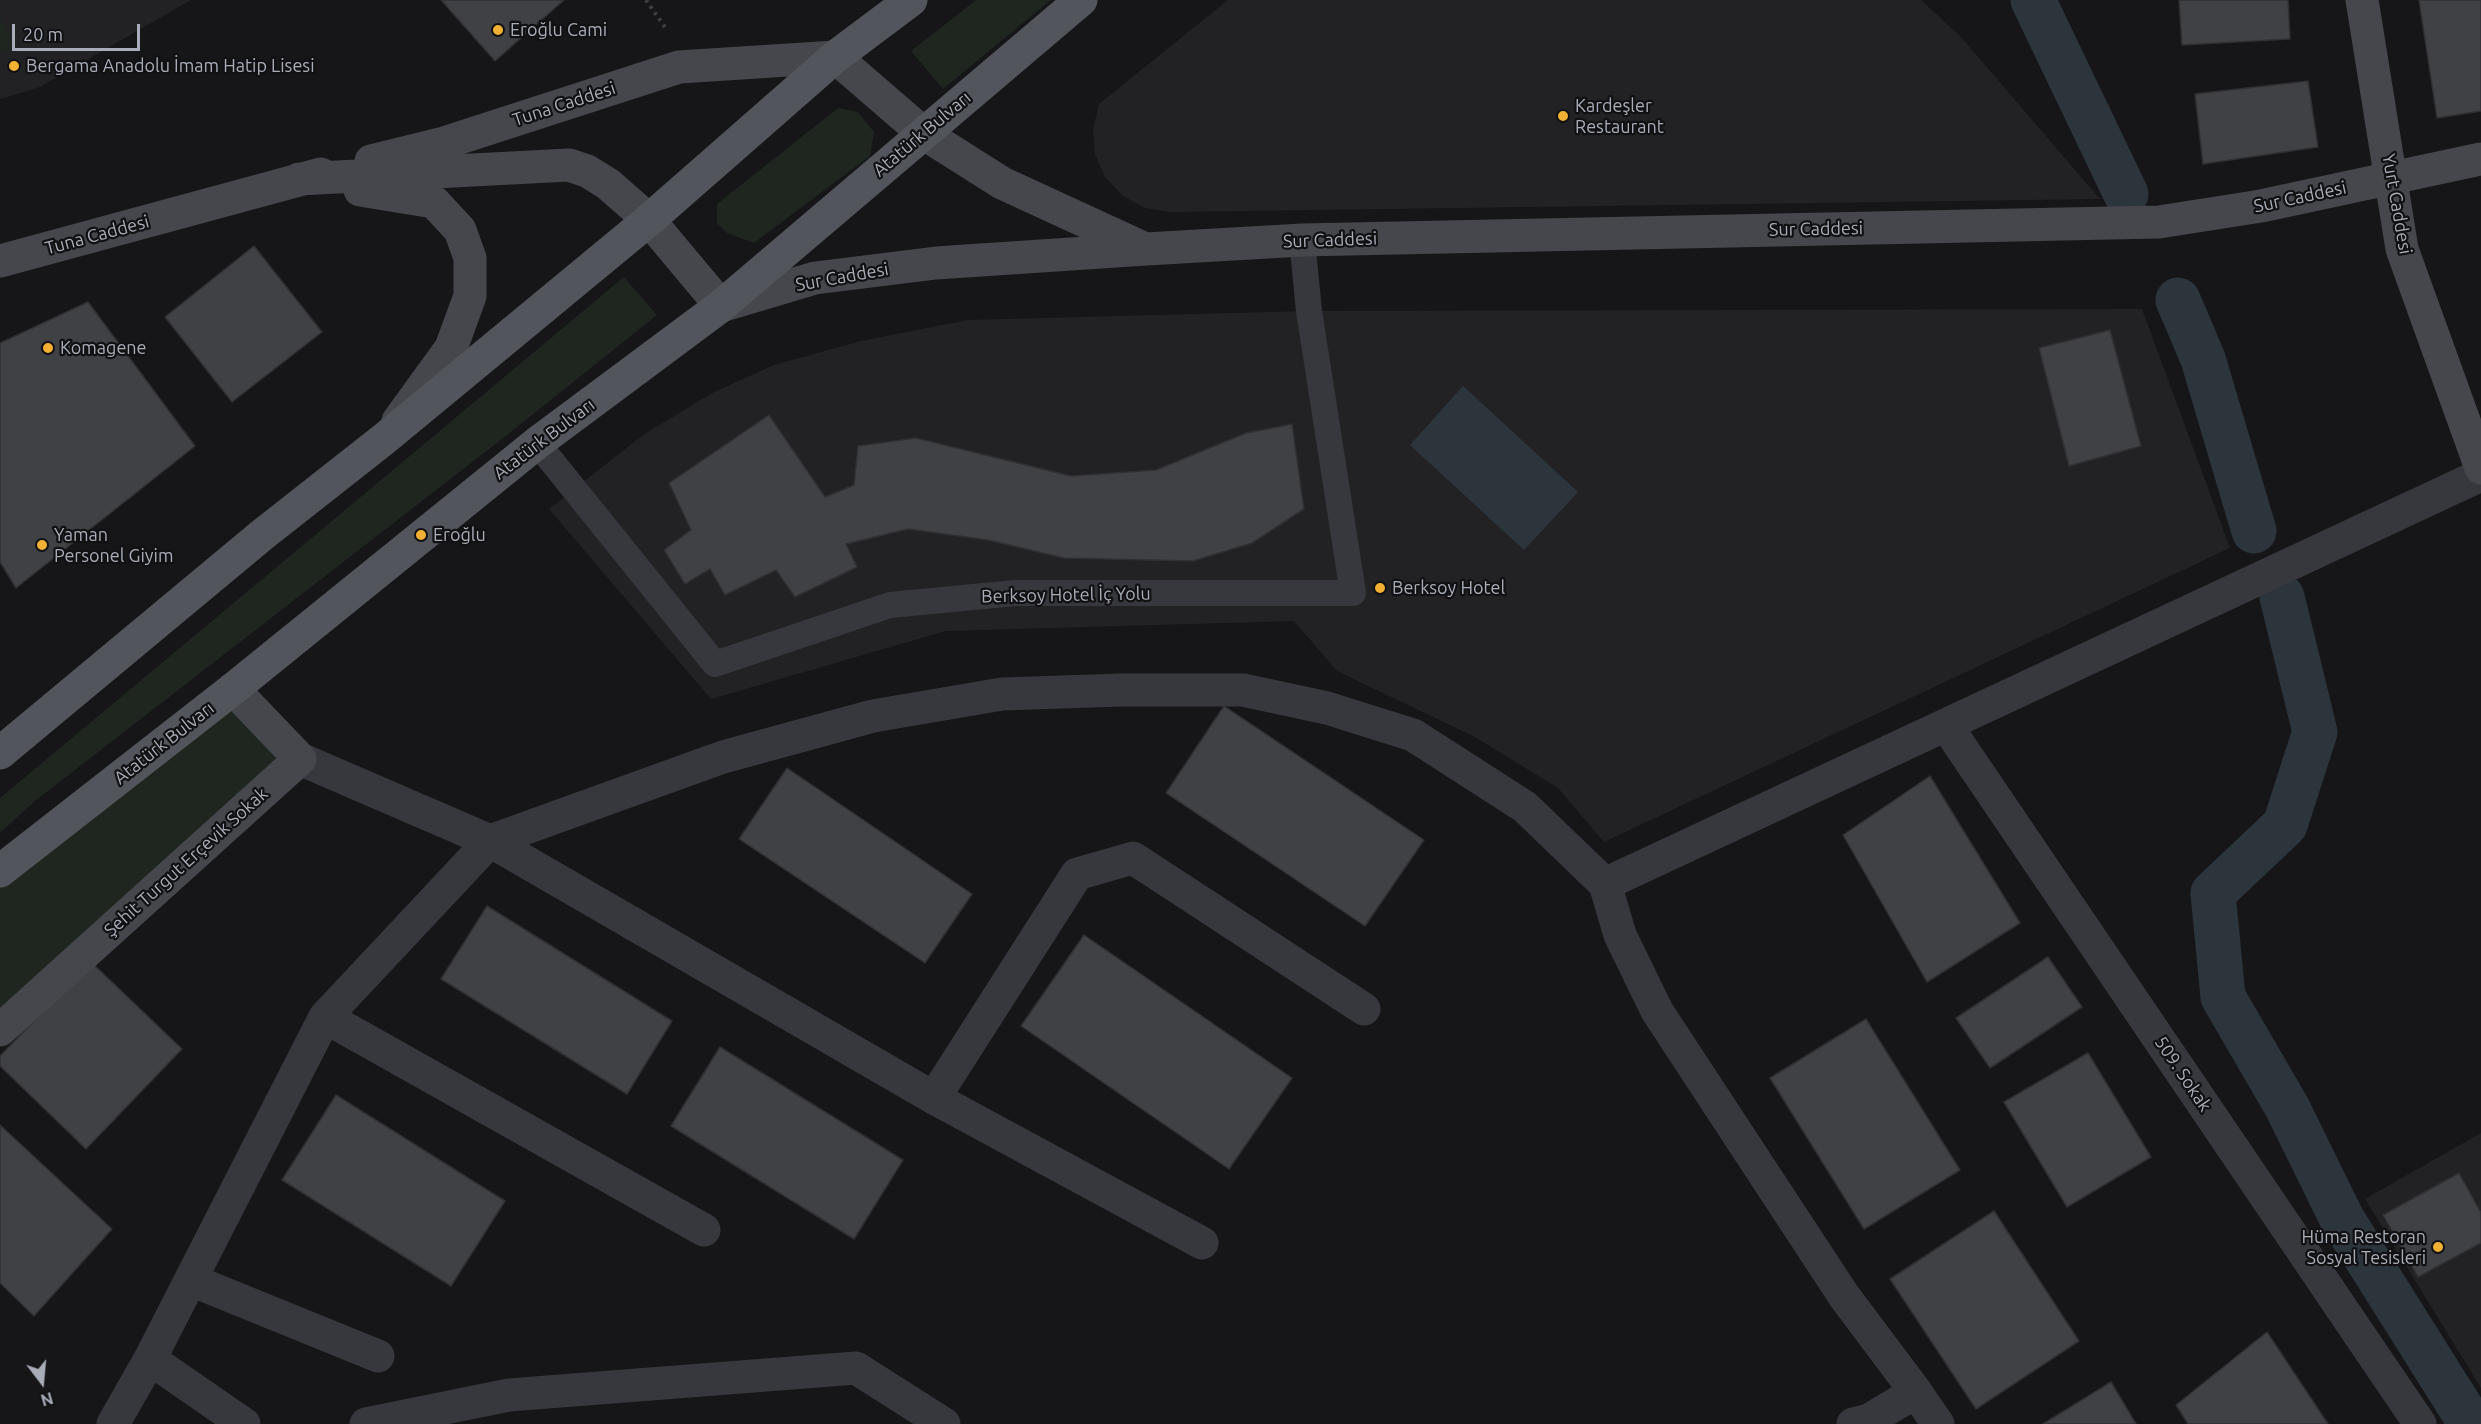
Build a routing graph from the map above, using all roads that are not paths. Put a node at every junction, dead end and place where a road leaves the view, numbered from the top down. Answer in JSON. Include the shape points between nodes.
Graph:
{"nodes":[{"id":1,"x":911,"y":0,"type":"edge"},
{"id":2,"x":1082,"y":0,"type":"edge"},
{"id":3,"x":2362,"y":0,"type":"edge"},
{"id":4,"x":835,"y":57,"type":"junction"},
{"id":5,"x":922,"y":133,"type":"junction"},
{"id":6,"x":2481,"y":159,"type":"edge"},
{"id":7,"x":2392,"y":177,"type":"junction"},
{"id":8,"x":299,"y":179,"type":"junction"},
{"id":9,"x":649,"y":220,"type":"junction"},
{"id":10,"x":1302,"y":240,"type":"junction"},
{"id":11,"x":1146,"y":249,"type":"junction"},
{"id":12,"x":0,"y":261,"type":"edge"},
{"id":13,"x":721,"y":306,"type":"junction"},
{"id":14,"x":384,"y":439,"type":"junction"},
{"id":15,"x":537,"y":443,"type":"junction"},
{"id":16,"x":2481,"y":468,"type":"edge"},
{"id":17,"x":2481,"y":475,"type":"edge"},
{"id":18,"x":232,"y":689,"type":"junction"},
{"id":19,"x":1946,"y":725,"type":"junction"},
{"id":20,"x":0,"y":753,"type":"edge"},
{"id":21,"x":300,"y":759,"type":"junction"},
{"id":22,"x":490,"y":841,"type":"junction"},
{"id":23,"x":0,"y":871,"type":"edge"},
{"id":24,"x":1605,"y":884,"type":"junction"},
{"id":25,"x":1364,"y":1009,"type":"dead end"},
{"id":26,"x":326,"y":1017,"type":"junction"},
{"id":27,"x":0,"y":1030,"type":"edge"},
{"id":28,"x":934,"y":1098,"type":"junction"},
{"id":29,"x":704,"y":1230,"type":"dead end"},
{"id":30,"x":1202,"y":1244,"type":"dead end"},
{"id":31,"x":190,"y":1280,"type":"junction"},
{"id":32,"x":378,"y":1356,"type":"dead end"},
{"id":33,"x":150,"y":1359,"type":"junction"},
{"id":34,"x":1916,"y":1392,"type":"junction"},
{"id":35,"x":113,"y":1424,"type":"edge"},
{"id":36,"x":244,"y":1424,"type":"edge"},
{"id":37,"x":366,"y":1424,"type":"edge"},
{"id":38,"x":944,"y":1424,"type":"edge"},
{"id":39,"x":1853,"y":1424,"type":"edge"},
{"id":40,"x":1938,"y":1424,"type":"edge"},
{"id":41,"x":2420,"y":1424,"type":"edge"}],
"edges":[{"from":1,"to":4,"type":"main road"},
{"from":2,"to":5,"type":"main road","name":"Atatürk Bulvarı"},
{"from":3,"to":7,"type":"main road","name":"Yurt Caddesi"},
{"from":4,"to":5,"type":"main road","name":"Sur Caddesi"},
{"from":4,"to":8,"type":"main road","name":"Tuna Caddesi","via":[[680,67],[444,143]]},
{"from":4,"to":9,"type":"main road"},
{"from":5,"to":11,"type":"main road","name":"Sur Caddesi","via":[[1002,183]]},
{"from":5,"to":13,"type":"main road","name":"Atatürk Bulvarı"},
{"from":6,"to":7,"type":"main road","name":"Sur Caddesi"},
{"from":7,"to":10,"type":"main road","name":"Sur Caddesi","via":[[2261,206],[2159,222]]},
{"from":7,"to":16,"type":"main road","name":"Yurt Caddesi","via":[[2402,249]]},
{"from":8,"to":9,"type":"main road","name":"Tuna Caddesi","via":[[569,165],[608,184]]},
{"from":8,"to":12,"type":"main road","name":"Tuna Caddesi"},
{"from":8,"to":14,"type":"main road","via":[[434,202],[460,230],[470,258],[470,296],[451,348]]},
{"from":9,"to":13,"type":"main road","name":"Tuna Caddesi"},
{"from":9,"to":14,"type":"main road"},
{"from":10,"to":11,"type":"main road","name":"Sur Caddesi"},
{"from":10,"to":15,"type":"lane","name":"Berksoy Hotel İç Yolu","via":[[1309,311],[1353,593],[1015,593],[890,606],[715,664]]},
{"from":11,"to":13,"type":"main road","name":"Sur Caddesi","via":[[936,263],[815,278]]},
{"from":13,"to":15,"type":"main road","name":"Atatürk Bulvarı"},
{"from":14,"to":20,"type":"main road"},
{"from":15,"to":18,"type":"main road","name":"Atatürk Bulvarı"},
{"from":17,"to":19,"type":"street"},
{"from":18,"to":21,"type":"main road"},
{"from":18,"to":23,"type":"main road","name":"Atatürk Bulvarı"},
{"from":19,"to":24,"type":"street"},
{"from":19,"to":41,"type":"street","name":"509. Sokak"},
{"from":21,"to":22,"type":"street"},
{"from":21,"to":27,"type":"main road","name":"Şehit Turgut Erçevik Sokak"},
{"from":22,"to":24,"type":"street","via":[[723,757],[873,716],[1002,694],[1243,690],[1327,708],[1413,735],[1525,807]]},
{"from":22,"to":26,"type":"street"},
{"from":22,"to":28,"type":"street"},
{"from":24,"to":34,"type":"street","via":[[1620,935],[1657,1011],[1844,1296]]},
{"from":25,"to":28,"type":"street","via":[[1133,858],[1077,874]]},
{"from":26,"to":29,"type":"street"},
{"from":26,"to":31,"type":"street"},
{"from":28,"to":30,"type":"street"},
{"from":31,"to":32,"type":"street"},
{"from":31,"to":33,"type":"street"},
{"from":33,"to":35,"type":"street"},
{"from":33,"to":36,"type":"street"},
{"from":34,"to":39,"type":"street","via":[[1869,1420]]},
{"from":34,"to":40,"type":"street"},
{"from":37,"to":38,"type":"street","via":[[509,1395],[856,1368]]}]}
